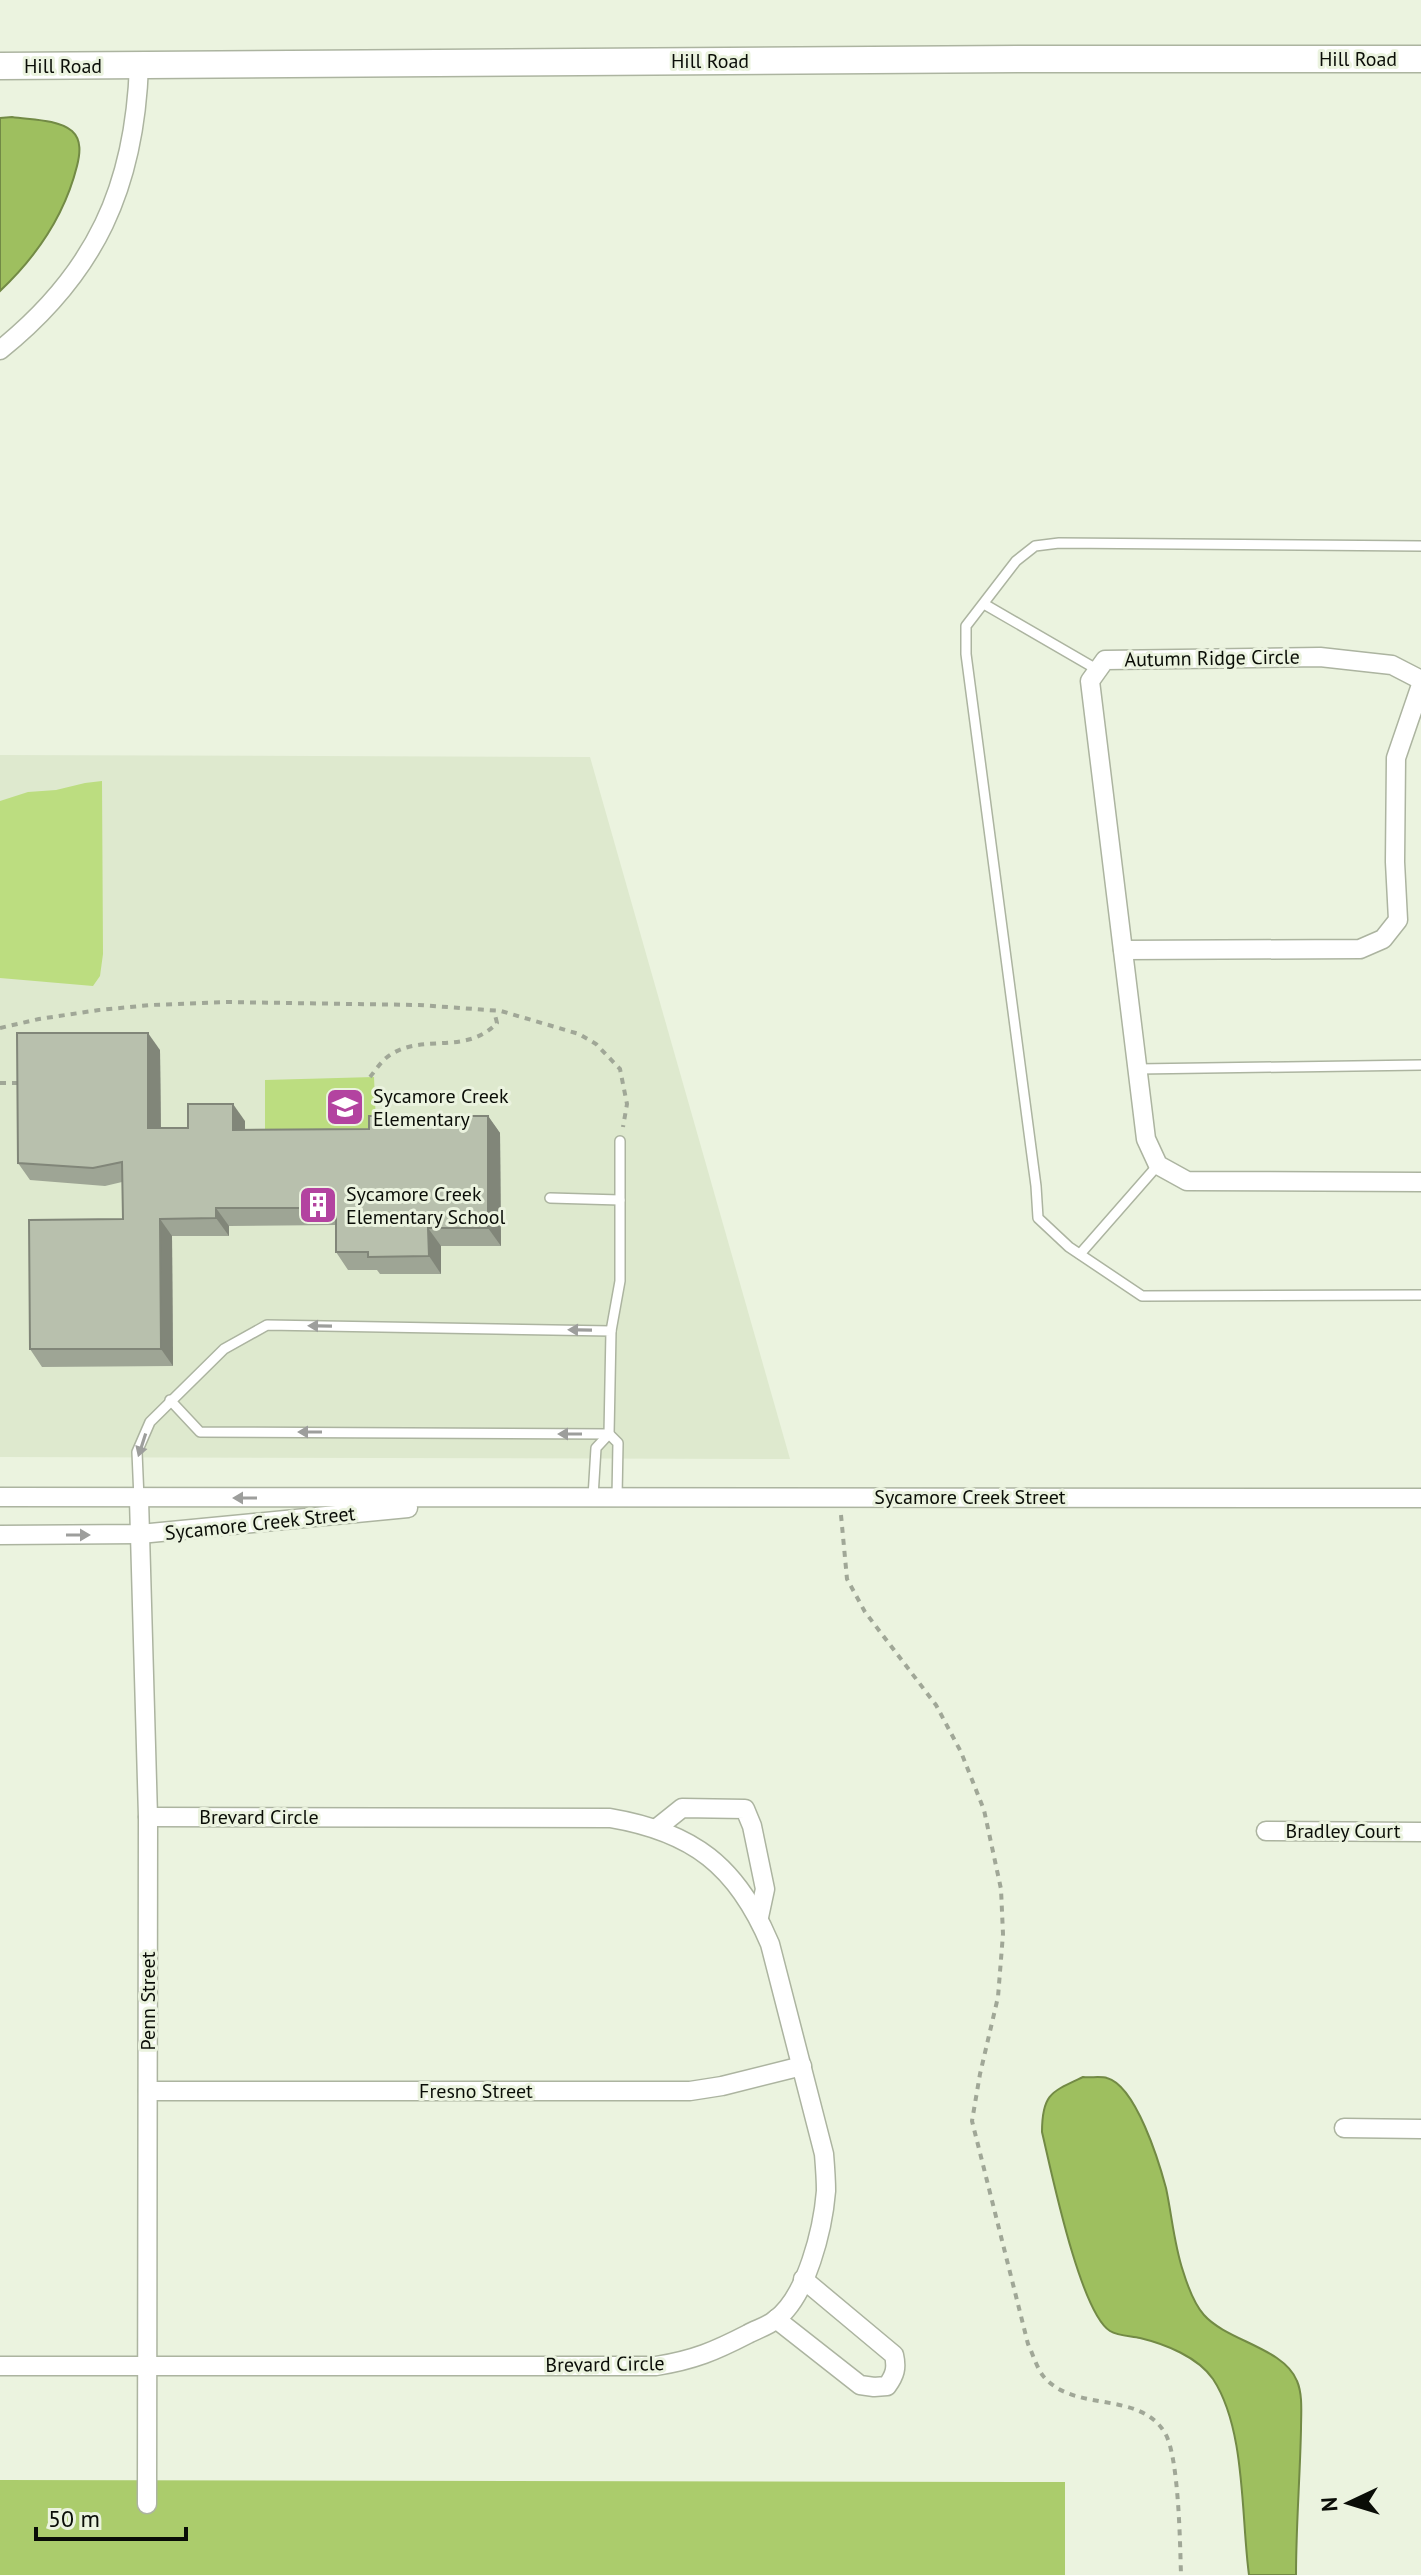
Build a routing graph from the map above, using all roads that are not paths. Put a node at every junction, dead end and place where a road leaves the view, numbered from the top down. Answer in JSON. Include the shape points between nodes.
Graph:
{"nodes":[{"id":1,"x":1421,"y":59,"type":"edge"},
{"id":2,"x":139,"y":65,"type":"junction"},
{"id":3,"x":0,"y":66,"type":"edge"},
{"id":4,"x":0,"y":350,"type":"edge"},
{"id":5,"x":1421,"y":546,"type":"edge"},
{"id":6,"x":984,"y":604,"type":"junction"},
{"id":7,"x":1098,"y":670,"type":"junction"},
{"id":8,"x":1421,"y":682,"type":"edge"},
{"id":9,"x":1123,"y":950,"type":"junction"},
{"id":10,"x":1421,"y":1065,"type":"edge"},
{"id":11,"x":1138,"y":1069,"type":"junction"},
{"id":12,"x":620,"y":1141,"type":"road end"},
{"id":13,"x":1158,"y":1165,"type":"junction"},
{"id":14,"x":1421,"y":1182,"type":"edge"},
{"id":15,"x":550,"y":1198,"type":"dead end"},
{"id":16,"x":620,"y":1200,"type":"junction"},
{"id":17,"x":1080,"y":1254,"type":"junction"},
{"id":18,"x":1421,"y":1295,"type":"edge"},
{"id":19,"x":611,"y":1331,"type":"junction"},
{"id":20,"x":170,"y":1400,"type":"junction"},
{"id":21,"x":609,"y":1434,"type":"junction"},
{"id":22,"x":0,"y":1497,"type":"edge"},
{"id":23,"x":519,"y":1497,"type":"junction"},
{"id":24,"x":593,"y":1497,"type":"junction"},
{"id":25,"x":617,"y":1497,"type":"junction"},
{"id":26,"x":1421,"y":1498,"type":"edge"},
{"id":27,"x":139,"y":1499,"type":"junction"},
{"id":28,"x":140,"y":1534,"type":"junction"},
{"id":29,"x":0,"y":1535,"type":"edge"},
{"id":30,"x":148,"y":1817,"type":"junction"},
{"id":31,"x":657,"y":1828,"type":"junction"},
{"id":32,"x":1266,"y":1831,"type":"dead end"},
{"id":33,"x":1421,"y":1832,"type":"edge"},
{"id":34,"x":759,"y":1917,"type":"junction"},
{"id":35,"x":802,"y":2066,"type":"junction"},
{"id":36,"x":148,"y":2091,"type":"junction"},
{"id":37,"x":1344,"y":2128,"type":"dead end"},
{"id":38,"x":1421,"y":2129,"type":"edge"},
{"id":39,"x":803,"y":2279,"type":"junction"},
{"id":40,"x":776,"y":2319,"type":"junction"},
{"id":41,"x":0,"y":2366,"type":"edge"},
{"id":42,"x":148,"y":2366,"type":"junction"},
{"id":43,"x":147,"y":2504,"type":"dead end"}],
"edges":[{"from":1,"to":2,"type":"main road","name":"Hill Road"},
{"from":2,"to":3,"type":"main road","name":"Hill Road"},
{"from":2,"to":4,"type":"street","via":[[131,150],[103,228],[56,298]]},
{"from":5,"to":6,"type":"lane","via":[[1035,546],[1016,561]]},
{"from":6,"to":7,"type":"lane"},
{"from":6,"to":17,"type":"lane","via":[[966,626],[966,654],[1038,1218]]},
{"from":7,"to":8,"type":"street","name":"Autumn Ridge Circle","via":[[1105,660],[1320,657],[1392,665]]},
{"from":7,"to":9,"type":"street","name":"Autumn Ridge Circle","via":[[1090,681]]},
{"from":8,"to":9,"type":"street","name":"Autumn Ridge Circle","via":[[1396,758],[1398,920],[1383,939],[1360,949]]},
{"from":9,"to":11,"type":"street","name":"Autumn Ridge Circle"},
{"from":10,"to":11,"type":"lane"},
{"from":11,"to":13,"type":"street","name":"Autumn Ridge Circle","via":[[1146,1139]]},
{"from":12,"to":16,"type":"lane"},
{"from":13,"to":14,"type":"street","via":[[1187,1181]]},
{"from":13,"to":17,"type":"lane"},
{"from":15,"to":16,"type":"lane"},
{"from":16,"to":19,"type":"lane","via":[[620,1281]]},
{"from":17,"to":18,"type":"lane","via":[[1142,1296]]},
{"from":19,"to":20,"type":"lane","one_way":true,"via":[[267,1325],[224,1349]]},
{"from":19,"to":21,"type":"lane"},
{"from":21,"to":20,"type":"lane","one_way":true,"via":[[200,1432]]},
{"from":20,"to":27,"type":"lane","one_way":true,"via":[[150,1422],[137,1452]]},
{"from":21,"to":24,"type":"lane","via":[[596,1448]]},
{"from":21,"to":25,"type":"lane","via":[[618,1443]]},
{"from":22,"to":27,"type":"street","name":"Sycamore Creek Street"},
{"from":23,"to":24,"type":"street","name":"Sycamore Creek Street"},
{"from":23,"to":27,"type":"street","name":"Sycamore Creek Street","one_way":true},
{"from":23,"to":28,"type":"street","name":"Sycamore Creek Street"},
{"from":24,"to":25,"type":"street","name":"Sycamore Creek Street"},
{"from":25,"to":26,"type":"street","name":"Sycamore Creek Street"},
{"from":27,"to":28,"type":"street","name":"Penn Street"},
{"from":29,"to":28,"type":"street","name":"Sycamore Creek Street","one_way":true},
{"from":28,"to":30,"type":"street","name":"Penn Street"},
{"from":30,"to":31,"type":"street","name":"Brevard Circle","via":[[610,1818]]},
{"from":30,"to":36,"type":"street","name":"Penn Street"},
{"from":31,"to":34,"type":"street","name":"Brevard Circle","via":[[723,1868]]},
{"from":31,"to":34,"type":"street","name":"Brevard Circle","via":[[682,1808],[745,1809],[765,1889]]},
{"from":32,"to":33,"type":"street","name":"Bradley Court"},
{"from":34,"to":35,"type":"street","name":"Brevard Circle"},
{"from":35,"to":36,"type":"street","name":"Fresno Street","via":[[690,2091]]},
{"from":35,"to":39,"type":"street","name":"Brevard Circle","via":[[824,2154],[826,2187]]},
{"from":36,"to":42,"type":"street","name":"Penn Street"},
{"from":37,"to":38,"type":"street"},
{"from":39,"to":40,"type":"street","name":"Brevard Circle"},
{"from":39,"to":40,"type":"street","via":[[894,2355],[893,2378],[887,2386],[860,2385]]},
{"from":40,"to":42,"type":"street","name":"Brevard Circle","via":[[715,2352],[656,2366]]},
{"from":41,"to":42,"type":"street","name":"Brevard Circle"},
{"from":42,"to":43,"type":"street","name":"Penn Street"}]}
